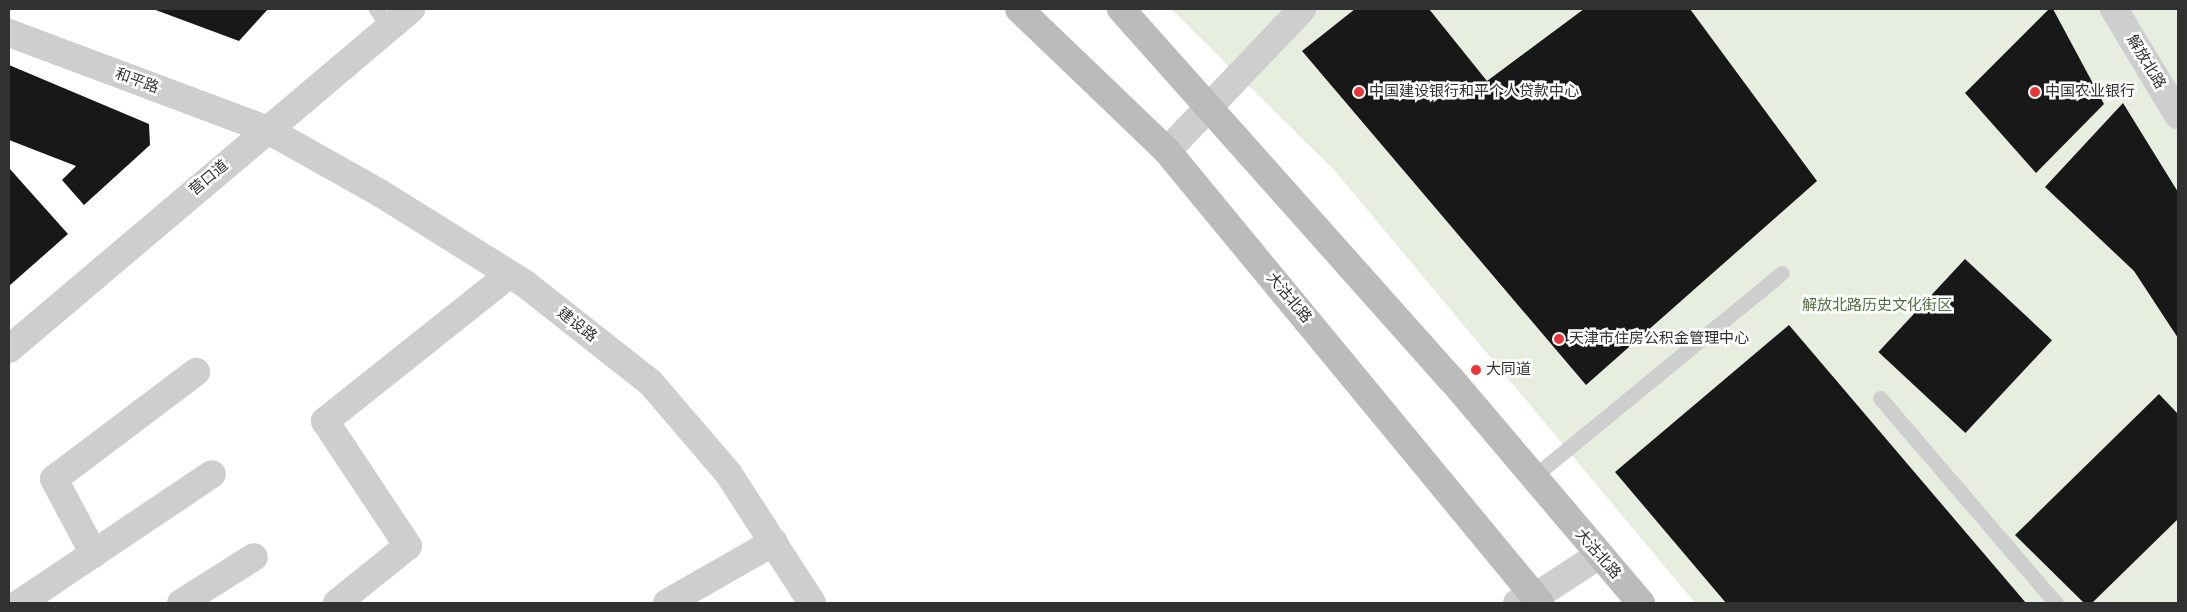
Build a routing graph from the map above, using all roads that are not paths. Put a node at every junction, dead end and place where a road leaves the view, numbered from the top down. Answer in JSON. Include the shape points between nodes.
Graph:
{"nodes":[{"id":1,"x":411,"y":9,"type":"edge"},
{"id":2,"x":1020,"y":9,"type":"edge"},
{"id":3,"x":1121,"y":9,"type":"edge"},
{"id":4,"x":1302,"y":9,"type":"edge"},
{"id":5,"x":2114,"y":9,"type":"edge"},
{"id":6,"x":382,"y":18,"type":"edge"},
{"id":7,"x":9,"y":33,"type":"edge"},
{"id":8,"x":1209,"y":105,"type":"junction"},
{"id":9,"x":2178,"y":115,"type":"edge"},
{"id":10,"x":266,"y":129,"type":"junction"},
{"id":11,"x":1167,"y":151,"type":"junction"},
{"id":12,"x":1782,"y":273,"type":"dead end"},
{"id":13,"x":510,"y":274,"type":"junction"},
{"id":14,"x":9,"y":349,"type":"edge"},
{"id":15,"x":196,"y":372,"type":"dead end"},
{"id":16,"x":1880,"y":398,"type":"dead end"},
{"id":17,"x":212,"y":474,"type":"dead end"},
{"id":18,"x":1532,"y":478,"type":"junction"},
{"id":19,"x":774,"y":542,"type":"junction"},
{"id":20,"x":94,"y":554,"type":"junction"},
{"id":21,"x":1599,"y":555,"type":"junction"},
{"id":22,"x":254,"y":557,"type":"dead end"},
{"id":23,"x":1531,"y":601,"type":"edge"},
{"id":24,"x":20,"y":603,"type":"edge"},
{"id":25,"x":180,"y":603,"type":"edge"},
{"id":26,"x":337,"y":603,"type":"edge"},
{"id":27,"x":667,"y":603,"type":"edge"},
{"id":28,"x":812,"y":603,"type":"edge"},
{"id":29,"x":1641,"y":603,"type":"edge"},
{"id":30,"x":2056,"y":603,"type":"edge"}],
"edges":[{"from":1,"to":6,"type":"street","name":"营口道"},
{"from":2,"to":11,"type":"main road","name":"大沽北路"},
{"from":3,"to":8,"type":"main road","name":"大沽北路"},
{"from":4,"to":8,"type":"street"},
{"from":5,"to":9,"type":"street","name":"解放北路"},
{"from":6,"to":10,"type":"street","name":"营口道"},
{"from":7,"to":10,"type":"street","name":"和平路"},
{"from":8,"to":11,"type":"street"},
{"from":8,"to":18,"type":"main road","name":"大沽北路","via":[[1451,379]]},
{"from":10,"to":13,"type":"street","name":"建设路","via":[[380,193]]},
{"from":10,"to":14,"type":"street","name":"营口道"},
{"from":11,"to":23,"type":"main road","name":"大沽北路"},
{"from":12,"to":18,"type":"lane"},
{"from":13,"to":19,"type":"street","name":"建设路","via":[[650,382],[728,473]]},
{"from":13,"to":26,"type":"street","via":[[325,422],[408,546]]},
{"from":15,"to":20,"type":"street","via":[[54,479]]},
{"from":16,"to":30,"type":"lane"},
{"from":17,"to":20,"type":"street"},
{"from":18,"to":21,"type":"main road","name":"大沽北路"},
{"from":19,"to":27,"type":"street"},
{"from":19,"to":28,"type":"street","name":"建设路"},
{"from":20,"to":24,"type":"street"},
{"from":21,"to":23,"type":"street"},
{"from":21,"to":29,"type":"main road","name":"大沽北路"},
{"from":22,"to":25,"type":"street"}]}
